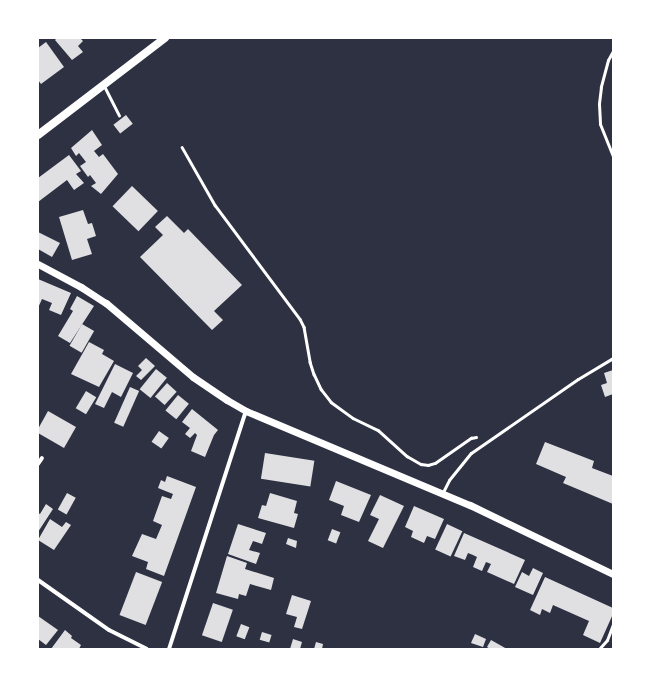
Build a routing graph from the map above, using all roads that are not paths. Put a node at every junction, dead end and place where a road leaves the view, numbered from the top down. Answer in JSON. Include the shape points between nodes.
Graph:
{"nodes":[{"id":1,"x":165,"y":38,"type":"edge"},
{"id":2,"x":613,"y":51,"type":"edge"},
{"id":3,"x":104,"y":85,"type":"junction"},
{"id":4,"x":119,"y":115,"type":"dead end"},
{"id":5,"x":38,"y":135,"type":"edge"},
{"id":6,"x":613,"y":156,"type":"edge"},
{"id":7,"x":38,"y":264,"type":"edge"},
{"id":8,"x":613,"y":358,"type":"edge"},
{"id":9,"x":246,"y":411,"type":"junction"},
{"id":10,"x":42,"y":458,"type":"dead end"},
{"id":11,"x":38,"y":464,"type":"edge"},
{"id":12,"x":442,"y":494,"type":"junction"},
{"id":13,"x":613,"y":574,"type":"edge"},
{"id":14,"x":38,"y":580,"type":"edge"},
{"id":15,"x":613,"y":624,"type":"edge"},
{"id":16,"x":147,"y":649,"type":"edge"},
{"id":17,"x":169,"y":649,"type":"edge"},
{"id":18,"x":600,"y":649,"type":"edge"}],
"edges":[{"from":1,"to":3,"type":"main road"},
{"from":2,"to":6,"type":"lane","via":[[600,86],[599,104],[600,124]]},
{"from":3,"to":4,"type":"lane"},
{"from":3,"to":5,"type":"main road"},
{"from":7,"to":9,"type":"street","via":[[106,303],[193,377]]},
{"from":8,"to":12,"type":"lane","via":[[578,379],[471,453],[449,480]]},
{"from":9,"to":12,"type":"street"},
{"from":9,"to":17,"type":"street"},
{"from":10,"to":11,"type":"street"},
{"from":12,"to":13,"type":"street"},
{"from":14,"to":16,"type":"street","via":[[109,630]]},
{"from":15,"to":18,"type":"lane","via":[[607,640]]}]}
